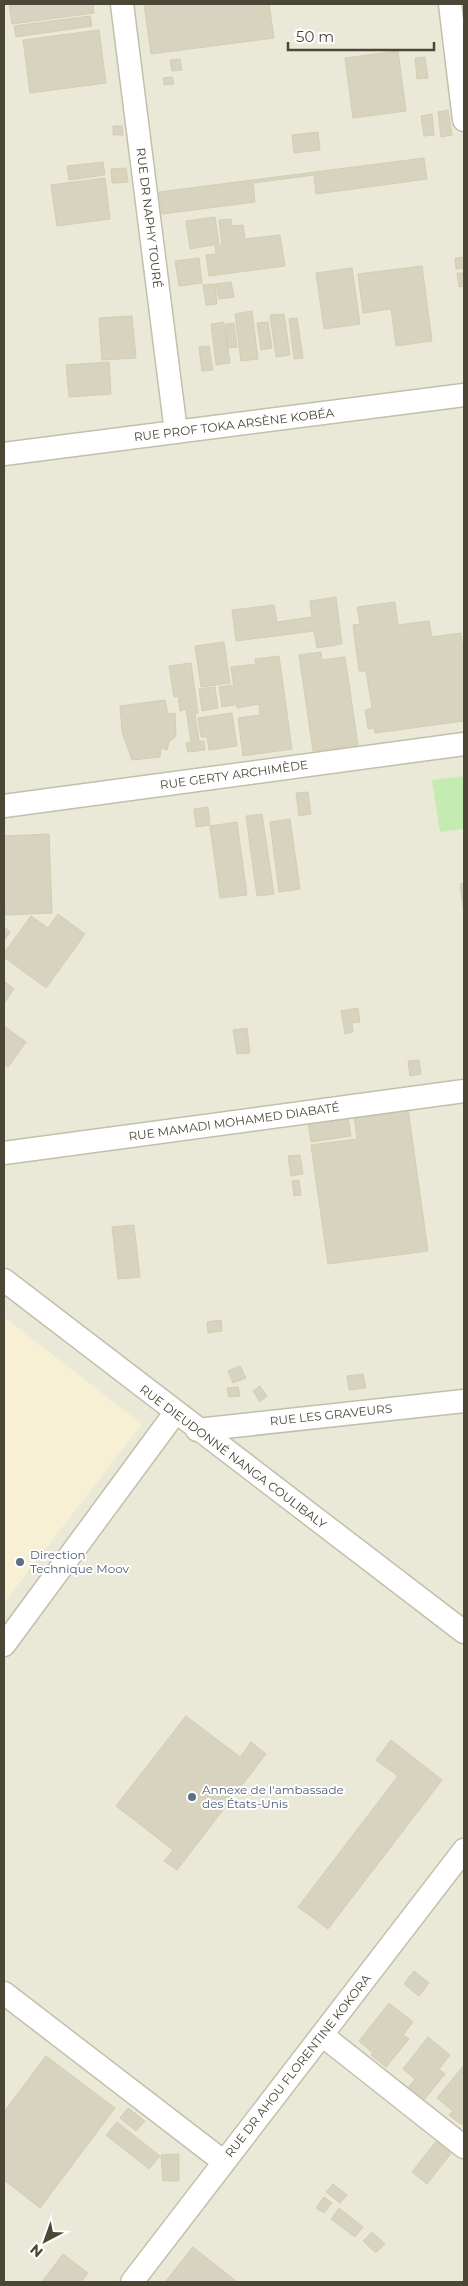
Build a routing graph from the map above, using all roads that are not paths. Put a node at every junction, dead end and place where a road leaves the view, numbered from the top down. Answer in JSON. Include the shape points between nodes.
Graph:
{"nodes":[{"id":1,"x":122,"y":4,"type":"edge"},
{"id":2,"x":450,"y":4,"type":"edge"},
{"id":3,"x":464,"y":120,"type":"edge"},
{"id":4,"x":464,"y":395,"type":"edge"},
{"id":5,"x":176,"y":432,"type":"junction"},
{"id":6,"x":4,"y":454,"type":"edge"},
{"id":7,"x":464,"y":744,"type":"edge"},
{"id":8,"x":4,"y":806,"type":"edge"},
{"id":9,"x":464,"y":1091,"type":"edge"},
{"id":10,"x":4,"y":1153,"type":"edge"},
{"id":11,"x":4,"y":1280,"type":"edge"},
{"id":12,"x":464,"y":1401,"type":"edge"},
{"id":13,"x":175,"y":1413,"type":"junction"},
{"id":14,"x":197,"y":1430,"type":"junction"},
{"id":15,"x":464,"y":1632,"type":"edge"},
{"id":16,"x":4,"y":1645,"type":"edge"},
{"id":17,"x":464,"y":1850,"type":"edge"},
{"id":18,"x":4,"y":1993,"type":"edge"},
{"id":19,"x":322,"y":2035,"type":"junction"},
{"id":20,"x":464,"y":2147,"type":"edge"},
{"id":21,"x":224,"y":2162,"type":"junction"},
{"id":22,"x":132,"y":2282,"type":"edge"}],
"edges":[{"from":1,"to":5,"type":"street","name":"RUE DR NAPHY TOURÉ"},
{"from":2,"to":3,"type":"street"},
{"from":4,"to":5,"type":"street","name":"RUE PROF TOKA ARSÈNE KOBÉA"},
{"from":5,"to":6,"type":"street","name":"RUE PROF TOKA ARSÈNE KOBÉA"},
{"from":7,"to":8,"type":"street","name":"RUE GERTY ARCHIMÈDE"},
{"from":9,"to":10,"type":"street","name":"RUE MAMADI MOHAMED DIABATÉ"},
{"from":11,"to":13,"type":"street","name":"RUE DIEUDONNÉ NANGA COULIBALY"},
{"from":12,"to":14,"type":"street","name":"RUE LES GRAVEURS"},
{"from":13,"to":14,"type":"street","name":"RUE DIEUDONNÉ NANGA COULIBALY"},
{"from":13,"to":16,"type":"street"},
{"from":14,"to":15,"type":"street","name":"RUE DIEUDONNÉ NANGA COULIBALY"},
{"from":17,"to":19,"type":"street","name":"RUE DR AHOU FLORENTINE KOKORA"},
{"from":18,"to":21,"type":"street"},
{"from":19,"to":20,"type":"street"},
{"from":19,"to":21,"type":"street","name":"RUE DR AHOU FLORENTINE KOKORA"},
{"from":21,"to":22,"type":"street","name":"RUE DR AHOU FLORENTINE KOKORA"}]}
